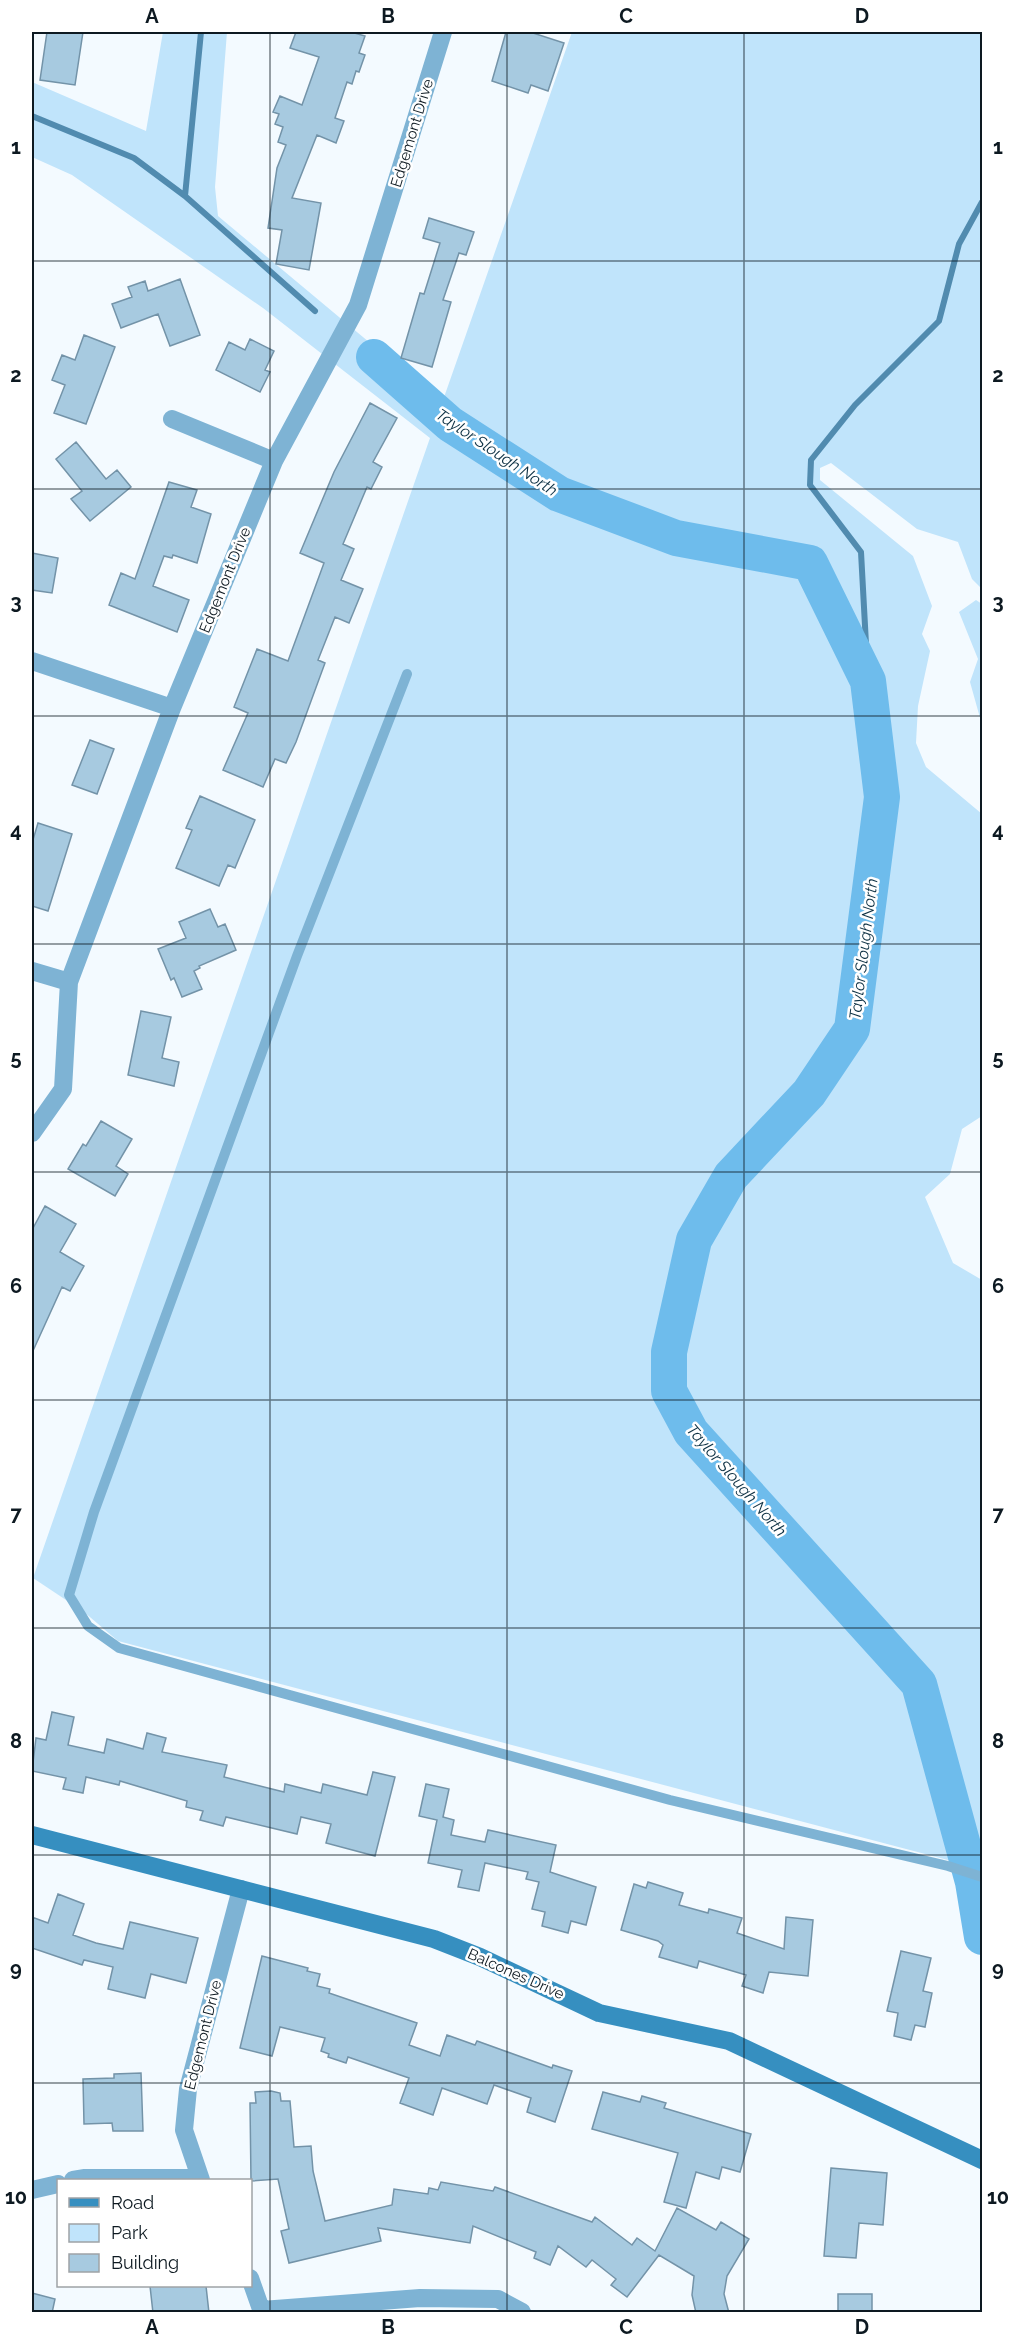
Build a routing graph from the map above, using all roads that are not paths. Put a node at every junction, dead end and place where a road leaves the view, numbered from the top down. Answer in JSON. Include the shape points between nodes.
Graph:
{"nodes":[{"id":1,"x":443,"y":32,"type":"edge"},
{"id":2,"x":172,"y":419,"type":"dead end"},
{"id":3,"x":274,"y":461,"type":"junction"},
{"id":4,"x":32,"y":662,"type":"edge"},
{"id":5,"x":407,"y":674,"type":"dead end"},
{"id":6,"x":172,"y":708,"type":"junction"},
{"id":7,"x":32,"y":971,"type":"edge"},
{"id":8,"x":69,"y":982,"type":"junction"},
{"id":9,"x":32,"y":1133,"type":"edge"},
{"id":10,"x":32,"y":1835,"type":"edge"},
{"id":11,"x":982,"y":1877,"type":"edge"},
{"id":12,"x":241,"y":1889,"type":"junction"},
{"id":13,"x":982,"y":2160,"type":"edge"},
{"id":14,"x":81,"y":2179,"type":"edge"},
{"id":15,"x":200,"y":2179,"type":"edge"},
{"id":16,"x":57,"y":2184,"type":"edge"},
{"id":17,"x":32,"y":2190,"type":"edge"},
{"id":18,"x":252,"y":2284,"type":"edge"},
{"id":19,"x":262,"y":2311,"type":"edge"},
{"id":20,"x":522,"y":2313,"type":"edge"}],
"edges":[{"from":1,"to":3,"type":"street","name":"Edgemont Drive","via":[[358,305]]},
{"from":2,"to":3,"type":"street"},
{"from":3,"to":6,"type":"street","name":"Edgemont Drive"},
{"from":4,"to":6,"type":"street"},
{"from":5,"to":11,"type":"lane","via":[[293,967],[94,1512],[69,1595],[88,1626],[119,1648],[670,1800]]},
{"from":6,"to":8,"type":"street","name":"Edgemont Drive"},
{"from":7,"to":8,"type":"street"},
{"from":8,"to":9,"type":"street","name":"Edgemont Drive","via":[[63,1089]]},
{"from":10,"to":12,"type":"street","name":"Balcones Drive"},
{"from":12,"to":13,"type":"street","name":"Balcones Drive","via":[[434,1939],[599,2013],[729,2041]]},
{"from":12,"to":15,"type":"street","name":"Edgemont Drive","via":[[188,2089],[184,2130]]},
{"from":14,"to":15,"type":"street"},
{"from":16,"to":17,"type":"street"},
{"from":18,"to":19,"type":"street"},
{"from":19,"to":20,"type":"street","via":[[420,2298],[498,2299]]}]}
